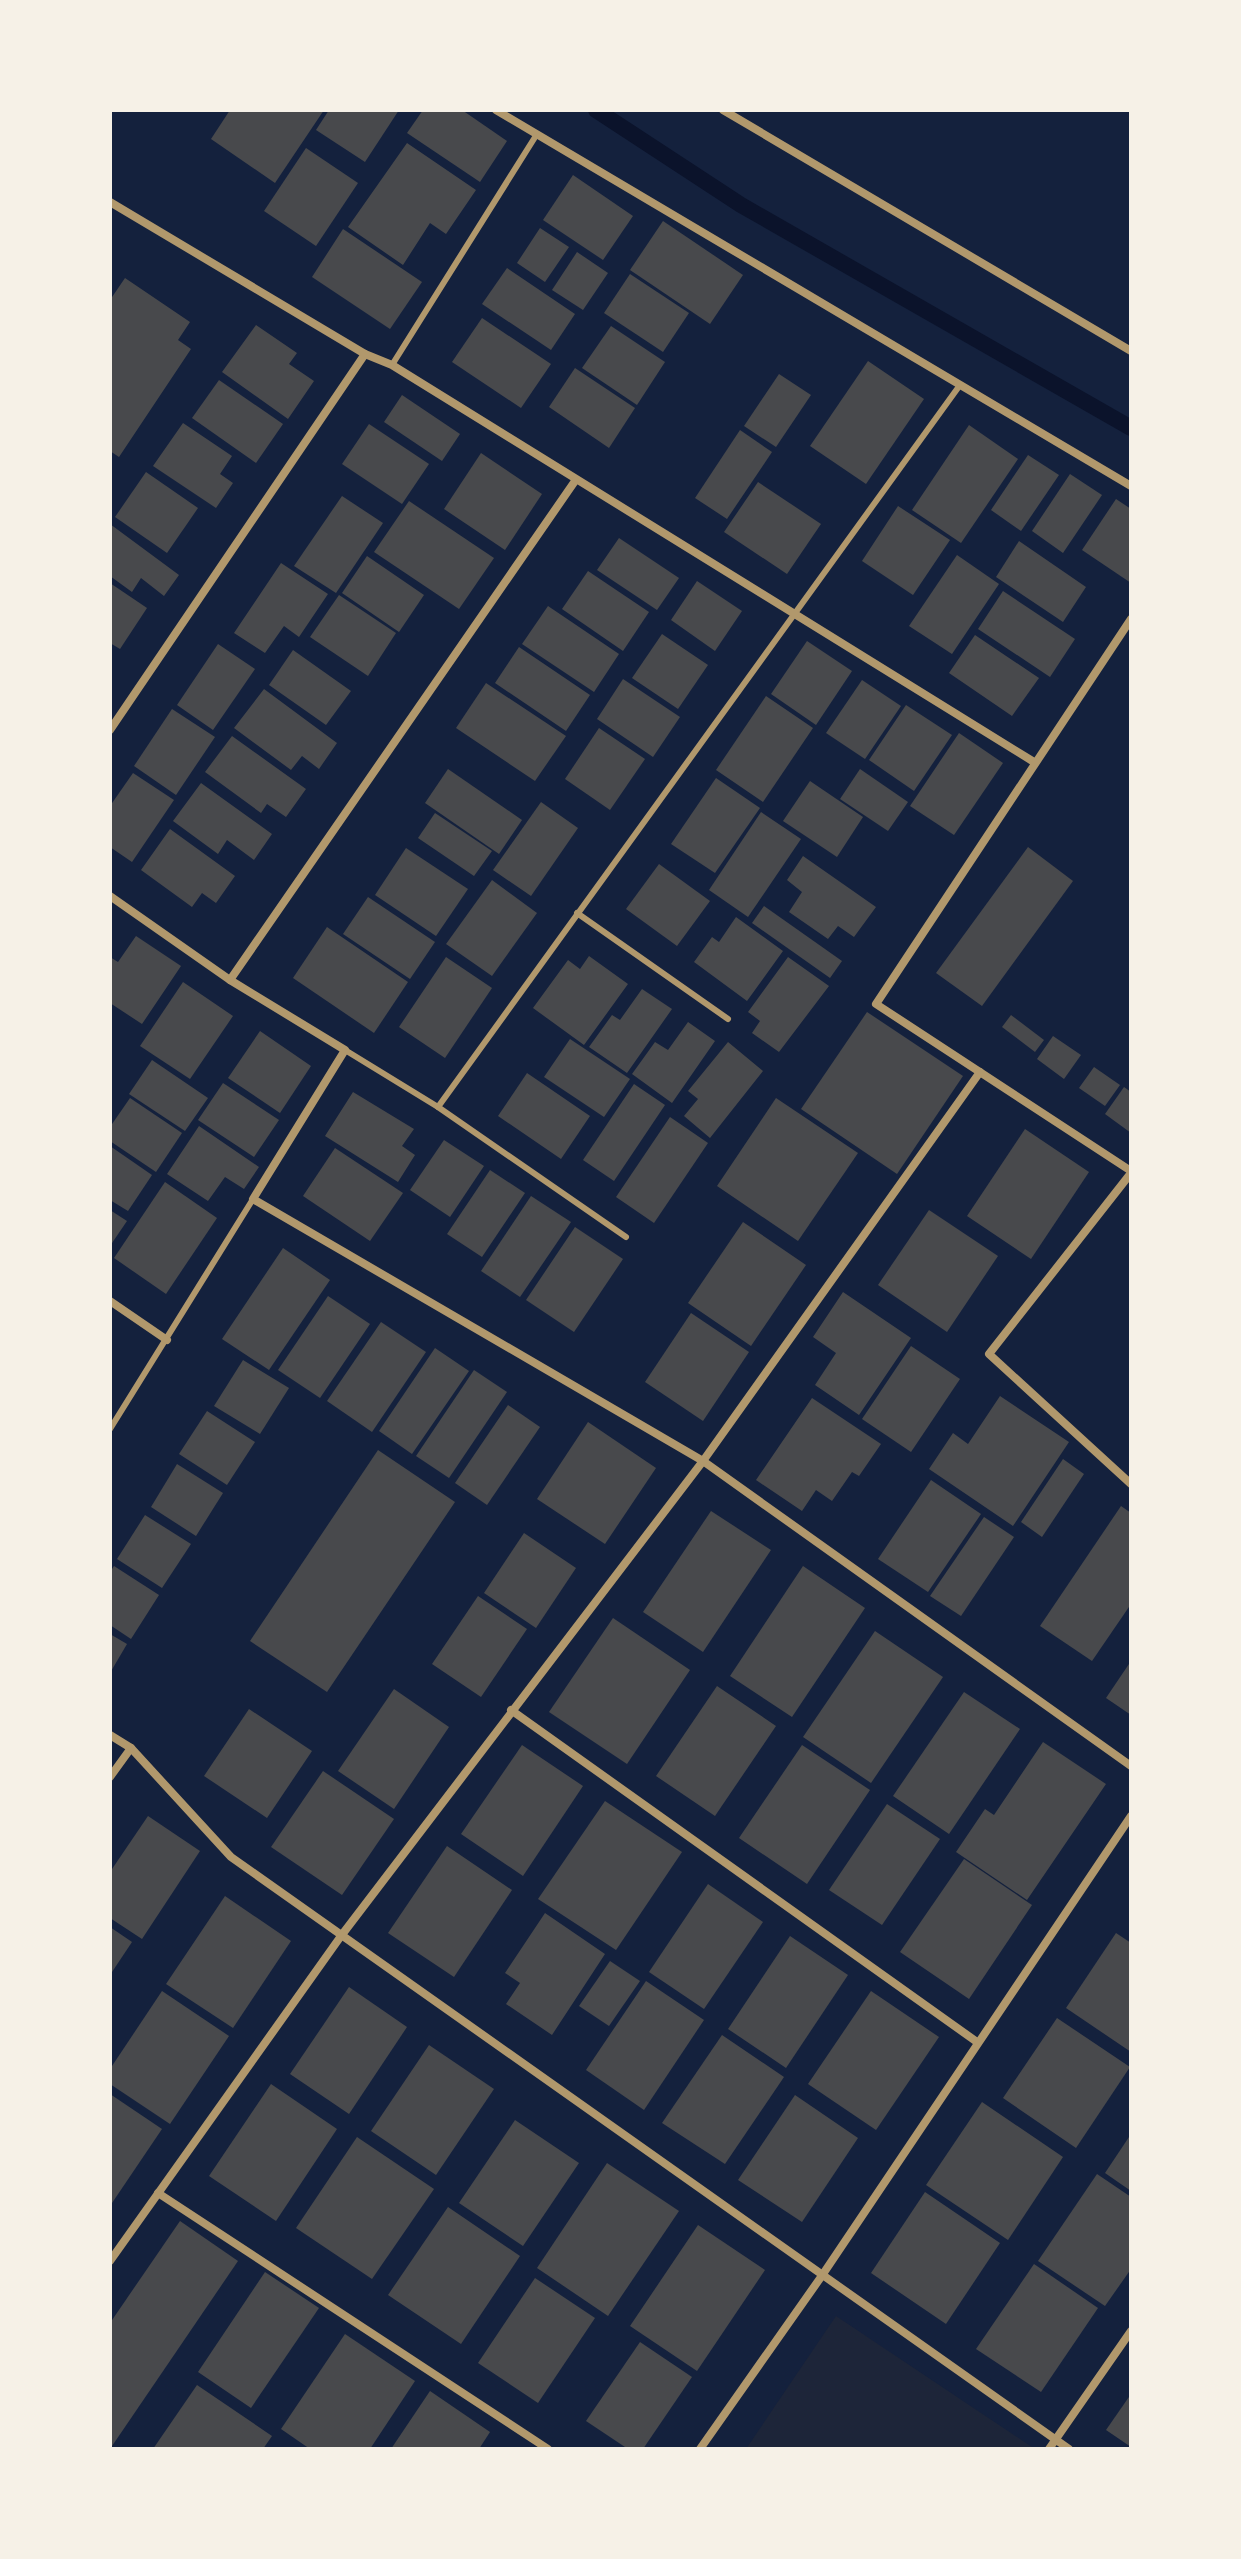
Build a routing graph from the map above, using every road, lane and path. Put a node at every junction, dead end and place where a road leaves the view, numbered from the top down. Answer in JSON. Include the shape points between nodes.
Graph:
{"nodes":[{"id":1,"x":496,"y":110,"type":"edge"},
{"id":2,"x":723,"y":110,"type":"edge"},
{"id":3,"x":537,"y":134,"type":"junction"},
{"id":4,"x":110,"y":202,"type":"edge"},
{"id":5,"x":1131,"y":351,"type":"edge"},
{"id":6,"x":365,"y":354,"type":"junction"},
{"id":7,"x":392,"y":365,"type":"junction"},
{"id":8,"x":960,"y":385,"type":"junction"},
{"id":9,"x":575,"y":481,"type":"junction"},
{"id":10,"x":1131,"y":486,"type":"edge"},
{"id":11,"x":792,"y":613,"type":"junction"},
{"id":12,"x":1131,"y":619,"type":"edge"},
{"id":13,"x":110,"y":730,"type":"edge"},
{"id":14,"x":1034,"y":762,"type":"junction"},
{"id":15,"x":110,"y":896,"type":"edge"},
{"id":16,"x":577,"y":913,"type":"junction"},
{"id":17,"x":230,"y":980,"type":"junction"},
{"id":18,"x":728,"y":1019,"type":"dead end"},
{"id":19,"x":345,"y":1050,"type":"junction"},
{"id":20,"x":980,"y":1072,"type":"junction"},
{"id":21,"x":438,"y":1107,"type":"junction"},
{"id":22,"x":1131,"y":1172,"type":"edge"},
{"id":23,"x":253,"y":1199,"type":"junction"},
{"id":24,"x":626,"y":1237,"type":"dead end"},
{"id":25,"x":110,"y":1301,"type":"edge"},
{"id":26,"x":167,"y":1340,"type":"junction"},
{"id":27,"x":110,"y":1429,"type":"edge"},
{"id":28,"x":703,"y":1461,"type":"junction"},
{"id":29,"x":1131,"y":1484,"type":"edge"},
{"id":30,"x":511,"y":1710,"type":"junction"},
{"id":31,"x":110,"y":1735,"type":"edge"},
{"id":32,"x":131,"y":1748,"type":"junction"},
{"id":33,"x":1131,"y":1766,"type":"edge"},
{"id":34,"x":110,"y":1777,"type":"edge"},
{"id":35,"x":1131,"y":1816,"type":"edge"},
{"id":36,"x":341,"y":1936,"type":"junction"},
{"id":37,"x":977,"y":2042,"type":"junction"},
{"id":38,"x":158,"y":2193,"type":"junction"},
{"id":39,"x":110,"y":2261,"type":"edge"},
{"id":40,"x":821,"y":2277,"type":"junction"},
{"id":41,"x":1131,"y":2331,"type":"edge"},
{"id":42,"x":1055,"y":2439,"type":"junction"},
{"id":43,"x":548,"y":2449,"type":"edge"},
{"id":44,"x":700,"y":2449,"type":"edge"},
{"id":45,"x":1049,"y":2449,"type":"edge"},
{"id":46,"x":1069,"y":2449,"type":"edge"}],
"edges":[{"from":1,"to":3,"type":"street"},
{"from":2,"to":5,"type":"street"},
{"from":3,"to":7,"type":"lane"},
{"from":3,"to":8,"type":"street"},
{"from":4,"to":6,"type":"street"},
{"from":6,"to":7,"type":"street"},
{"from":6,"to":13,"type":"street"},
{"from":7,"to":9,"type":"street"},
{"from":8,"to":10,"type":"street"},
{"from":8,"to":11,"type":"lane"},
{"from":9,"to":11,"type":"street"},
{"from":9,"to":17,"type":"street"},
{"from":11,"to":14,"type":"street"},
{"from":11,"to":16,"type":"lane"},
{"from":12,"to":14,"type":"street"},
{"from":14,"to":20,"type":"street","via":[[876,1004]]},
{"from":15,"to":17,"type":"street"},
{"from":16,"to":18,"type":"lane"},
{"from":16,"to":21,"type":"lane"},
{"from":17,"to":19,"type":"street"},
{"from":19,"to":21,"type":"lane"},
{"from":19,"to":23,"type":"street"},
{"from":20,"to":22,"type":"street"},
{"from":20,"to":28,"type":"street"},
{"from":21,"to":24,"type":"lane"},
{"from":22,"to":29,"type":"street","via":[[989,1354]]},
{"from":23,"to":26,"type":"lane"},
{"from":23,"to":28,"type":"street"},
{"from":25,"to":26,"type":"street"},
{"from":26,"to":27,"type":"lane"},
{"from":28,"to":30,"type":"street"},
{"from":28,"to":33,"type":"street"},
{"from":30,"to":36,"type":"street"},
{"from":30,"to":37,"type":"street"},
{"from":31,"to":32,"type":"street"},
{"from":32,"to":34,"type":"street"},
{"from":32,"to":36,"type":"street","via":[[231,1857]]},
{"from":35,"to":37,"type":"street"},
{"from":36,"to":38,"type":"street"},
{"from":36,"to":40,"type":"street"},
{"from":37,"to":40,"type":"street"},
{"from":38,"to":39,"type":"street"},
{"from":38,"to":43,"type":"street"},
{"from":40,"to":42,"type":"street"},
{"from":40,"to":44,"type":"street"},
{"from":41,"to":42,"type":"street"},
{"from":42,"to":45,"type":"street"},
{"from":42,"to":46,"type":"street"}]}
